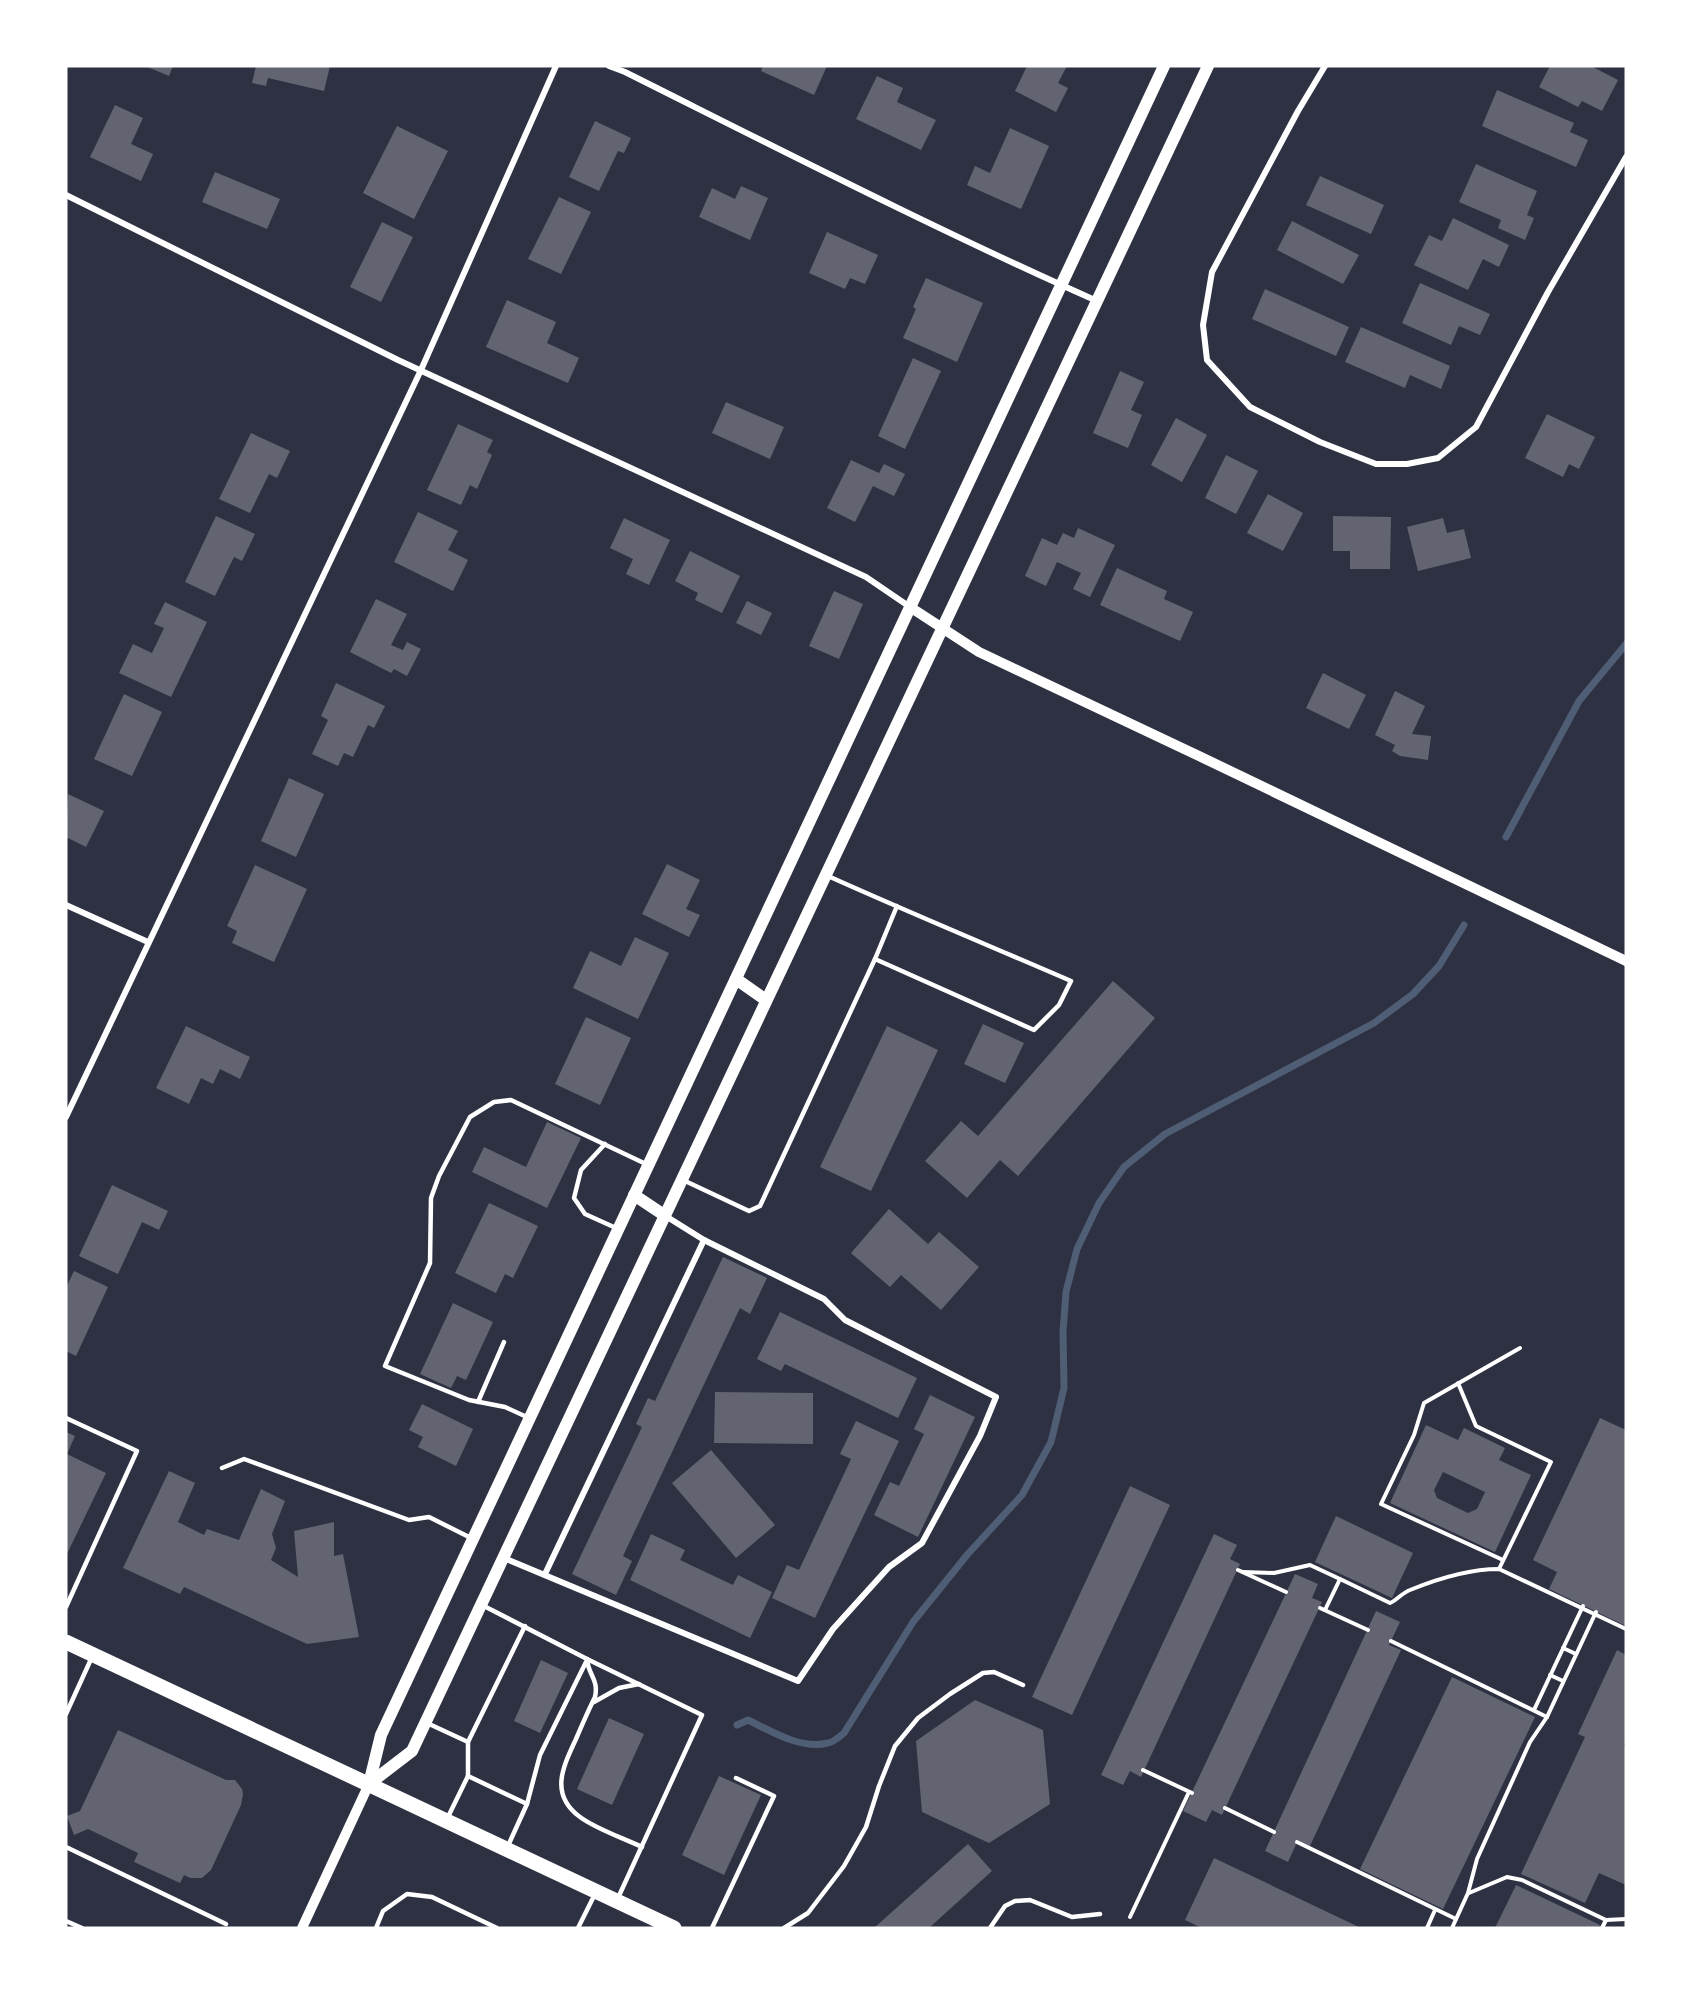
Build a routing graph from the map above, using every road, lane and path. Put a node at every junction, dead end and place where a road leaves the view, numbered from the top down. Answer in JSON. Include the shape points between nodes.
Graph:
{"nodes":[{"id":1,"x":556,"y":66,"type":"edge"},
{"id":2,"x":609,"y":66,"type":"edge"},
{"id":3,"x":1164,"y":66,"type":"edge"},
{"id":4,"x":1208,"y":66,"type":"edge"},
{"id":5,"x":1325,"y":66,"type":"edge"},
{"id":6,"x":1626,"y":157,"type":"edge"},
{"id":7,"x":66,"y":195,"type":"edge"},
{"id":8,"x":1062,"y":285,"type":"junction"},
{"id":9,"x":1097,"y":300,"type":"junction"},
{"id":10,"x":421,"y":370,"type":"junction"},
{"id":11,"x":910,"y":607,"type":"junction"},
{"id":12,"x":943,"y":628,"type":"junction"},
{"id":13,"x":825,"y":875,"type":"junction"},
{"id":14,"x":66,"y":905,"type":"edge"},
{"id":15,"x":897,"y":906,"type":"junction"},
{"id":16,"x":148,"y":942,"type":"junction"},
{"id":17,"x":874,"y":958,"type":"junction"},
{"id":18,"x":1626,"y":961,"type":"edge"},
{"id":19,"x":736,"y":979,"type":"junction"},
{"id":20,"x":766,"y":1000,"type":"junction"},
{"id":21,"x":66,"y":1117,"type":"edge"},
{"id":22,"x":605,"y":1144,"type":"junction"},
{"id":23,"x":648,"y":1165,"type":"junction"},
{"id":24,"x":681,"y":1179,"type":"junction"},
{"id":25,"x":634,"y":1195,"type":"junction"},
{"id":26,"x":664,"y":1215,"type":"junction"},
{"id":27,"x":618,"y":1229,"type":"junction"},
{"id":28,"x":704,"y":1240,"type":"junction"},
{"id":29,"x":504,"y":1342,"type":"dead end"},
{"id":30,"x":1520,"y":1348,"type":"dead end"},
{"id":31,"x":1458,"y":1383,"type":"junction"},
{"id":32,"x":478,"y":1402,"type":"junction"},
{"id":33,"x":66,"y":1418,"type":"edge"},
{"id":34,"x":529,"y":1418,"type":"junction"},
{"id":35,"x":222,"y":1468,"type":"dead end"},
{"id":36,"x":473,"y":1539,"type":"junction"},
{"id":37,"x":503,"y":1558,"type":"junction"},
{"id":38,"x":1503,"y":1560,"type":"junction"},
{"id":39,"x":1499,"y":1569,"type":"junction"},
{"id":40,"x":1238,"y":1570,"type":"dead end"},
{"id":41,"x":1243,"y":1572,"type":"junction"},
{"id":42,"x":545,"y":1574,"type":"junction"},
{"id":43,"x":1340,"y":1579,"type":"junction"},
{"id":44,"x":1286,"y":1592,"type":"dead end"},
{"id":45,"x":481,"y":1605,"type":"junction"},
{"id":46,"x":66,"y":1607,"type":"edge"},
{"id":47,"x":1582,"y":1607,"type":"junction"},
{"id":48,"x":1320,"y":1608,"type":"dead end"},
{"id":49,"x":1325,"y":1610,"type":"junction"},
{"id":50,"x":1595,"y":1613,"type":"junction"},
{"id":51,"x":525,"y":1626,"type":"junction"},
{"id":52,"x":1626,"y":1629,"type":"edge"},
{"id":53,"x":1368,"y":1630,"type":"dead end"},
{"id":54,"x":1391,"y":1641,"type":"dead end"},
{"id":55,"x":66,"y":1642,"type":"edge"},
{"id":56,"x":1563,"y":1648,"type":"junction"},
{"id":57,"x":93,"y":1654,"type":"junction"},
{"id":58,"x":1576,"y":1654,"type":"junction"},
{"id":59,"x":587,"y":1659,"type":"junction"},
{"id":60,"x":1550,"y":1675,"type":"junction"},
{"id":61,"x":1563,"y":1681,"type":"junction"},
{"id":62,"x":639,"y":1684,"type":"junction"},
{"id":63,"x":1023,"y":1685,"type":"dead end"},
{"id":64,"x":592,"y":1703,"type":"junction"},
{"id":65,"x":1534,"y":1710,"type":"junction"},
{"id":66,"x":66,"y":1714,"type":"edge"},
{"id":67,"x":1547,"y":1717,"type":"junction"},
{"id":68,"x":426,"y":1722,"type":"junction"},
{"id":69,"x":468,"y":1742,"type":"junction"},
{"id":70,"x":1143,"y":1770,"type":"dead end"},
{"id":71,"x":468,"y":1776,"type":"junction"},
{"id":72,"x":736,"y":1778,"type":"dead end"},
{"id":73,"x":369,"y":1784,"type":"junction"},
{"id":74,"x":527,"y":1804,"type":"junction"},
{"id":75,"x":1225,"y":1809,"type":"dead end"},
{"id":76,"x":447,"y":1821,"type":"junction"},
{"id":77,"x":1274,"y":1832,"type":"dead end"},
{"id":78,"x":1297,"y":1842,"type":"dead end"},
{"id":79,"x":66,"y":1847,"type":"edge"},
{"id":80,"x":642,"y":1847,"type":"junction"},
{"id":81,"x":506,"y":1849,"type":"junction"},
{"id":82,"x":596,"y":1892,"type":"junction"},
{"id":83,"x":1468,"y":1893,"type":"junction"},
{"id":84,"x":616,"y":1901,"type":"junction"},
{"id":85,"x":1435,"y":1910,"type":"junction"},
{"id":86,"x":1100,"y":1914,"type":"dead end"},
{"id":87,"x":1130,"y":1917,"type":"dead end"},
{"id":88,"x":1626,"y":1918,"type":"edge"},
{"id":89,"x":1456,"y":1919,"type":"junction"},
{"id":90,"x":1606,"y":1920,"type":"junction"},
{"id":91,"x":66,"y":1921,"type":"edge"},
{"id":92,"x":226,"y":1924,"type":"dead end"},
{"id":93,"x":82,"y":1928,"type":"edge"},
{"id":94,"x":302,"y":1928,"type":"edge"},
{"id":95,"x":376,"y":1928,"type":"edge"},
{"id":96,"x":497,"y":1928,"type":"edge"},
{"id":97,"x":578,"y":1928,"type":"edge"},
{"id":98,"x":674,"y":1928,"type":"edge"},
{"id":99,"x":712,"y":1928,"type":"edge"},
{"id":100,"x":784,"y":1928,"type":"edge"},
{"id":101,"x":990,"y":1928,"type":"edge"},
{"id":102,"x":1426,"y":1928,"type":"edge"},
{"id":103,"x":1452,"y":1928,"type":"edge"},
{"id":104,"x":1602,"y":1928,"type":"edge"}],
"edges":[{"from":1,"to":10,"type":"street"},
{"from":2,"to":8,"type":"street"},
{"from":3,"to":8,"type":"main road"},
{"from":4,"to":9,"type":"main road"},
{"from":5,"to":6,"type":"street","via":[[1212,272],[1203,325],[1207,360],[1250,407],[1320,442],[1376,464],[1438,458],[1476,427]]},
{"from":7,"to":10,"type":"street"},
{"from":8,"to":9,"type":"street"},
{"from":8,"to":11,"type":"main road"},
{"from":9,"to":12,"type":"main road"},
{"from":10,"to":11,"type":"street","via":[[866,577]]},
{"from":10,"to":16,"type":"street"},
{"from":11,"to":12,"type":"street"},
{"from":11,"to":19,"type":"main road"},
{"from":12,"to":13,"type":"main road"},
{"from":12,"to":18,"type":"street","via":[[979,652]]},
{"from":13,"to":15,"type":"lane"},
{"from":13,"to":20,"type":"main road"},
{"from":14,"to":16,"type":"street"},
{"from":15,"to":17,"type":"lane"},
{"from":15,"to":17,"type":"lane","via":[[1071,981],[1059,1005],[1034,1030]]},
{"from":16,"to":21,"type":"street"},
{"from":17,"to":24,"type":"lane","via":[[760,1206],[749,1211]]},
{"from":19,"to":20,"type":"main road"},
{"from":19,"to":23,"type":"main road"},
{"from":20,"to":24,"type":"main road"},
{"from":22,"to":23,"type":"lane"},
{"from":22,"to":27,"type":"lane","via":[[581,1170],[574,1198],[585,1214]]},
{"from":22,"to":32,"type":"lane","via":[[511,1100],[494,1102],[470,1117],[439,1176],[431,1198],[430,1263],[385,1366]]},
{"from":23,"to":25,"type":"main road"},
{"from":24,"to":26,"type":"main road"},
{"from":25,"to":26,"type":"main road"},
{"from":25,"to":27,"type":"main road"},
{"from":26,"to":28,"type":"street"},
{"from":26,"to":37,"type":"main road"},
{"from":27,"to":34,"type":"main road"},
{"from":28,"to":42,"type":"street"},
{"from":28,"to":42,"type":"street","via":[[824,1299],[845,1320],[996,1397],[981,1436],[922,1543],[889,1567],[833,1629],[798,1681]]},
{"from":29,"to":32,"type":"lane"},
{"from":30,"to":31,"type":"path"},
{"from":31,"to":38,"type":"path","via":[[1476,1426],[1551,1462]]},
{"from":31,"to":38,"type":"path","via":[[1424,1403],[1414,1436],[1381,1504]]},
{"from":32,"to":34,"type":"lane","via":[[505,1407]]},
{"from":33,"to":46,"type":"lane","via":[[137,1451]]},
{"from":34,"to":36,"type":"main road"},
{"from":35,"to":36,"type":"lane","via":[[244,1459],[409,1520],[429,1517]]},
{"from":36,"to":73,"type":"main road","via":[[381,1735]]},
{"from":37,"to":42,"type":"street"},
{"from":37,"to":45,"type":"main road"},
{"from":38,"to":39,"type":"path"},
{"from":39,"to":43,"type":"path","via":[[1455,1575],[1407,1591],[1390,1603]]},
{"from":39,"to":47,"type":"path"},
{"from":40,"to":41,"type":"path"},
{"from":41,"to":43,"type":"path","via":[[1274,1573],[1310,1565]]},
{"from":41,"to":44,"type":"path"},
{"from":43,"to":49,"type":"path"},
{"from":45,"to":51,"type":"lane"},
{"from":45,"to":68,"type":"main road"},
{"from":47,"to":50,"type":"path"},
{"from":47,"to":56,"type":"path"},
{"from":48,"to":49,"type":"path"},
{"from":49,"to":53,"type":"path"},
{"from":50,"to":52,"type":"path"},
{"from":50,"to":58,"type":"path"},
{"from":51,"to":59,"type":"lane"},
{"from":51,"to":69,"type":"lane"},
{"from":54,"to":65,"type":"path"},
{"from":55,"to":57,"type":"main road"},
{"from":56,"to":58,"type":"path"},
{"from":56,"to":60,"type":"path"},
{"from":57,"to":66,"type":"lane"},
{"from":57,"to":73,"type":"main road"},
{"from":58,"to":61,"type":"path"},
{"from":59,"to":62,"type":"lane"},
{"from":59,"to":64,"type":"lane","via":[[597,1688]]},
{"from":59,"to":74,"type":"lane","via":[[540,1755]]},
{"from":60,"to":61,"type":"path"},
{"from":60,"to":65,"type":"path"},
{"from":61,"to":67,"type":"path"},
{"from":62,"to":64,"type":"lane"},
{"from":62,"to":80,"type":"lane","via":[[702,1715]]},
{"from":63,"to":100,"type":"lane","via":[[994,1672],[983,1673],[918,1718],[895,1746],[866,1827],[844,1866],[808,1913]]},
{"from":64,"to":80,"type":"lane","via":[[563,1766],[563,1797],[581,1818]]},
{"from":65,"to":67,"type":"path"},
{"from":67,"to":83,"type":"path","via":[[1530,1742],[1477,1859]]},
{"from":68,"to":69,"type":"lane"},
{"from":68,"to":73,"type":"main road","via":[[412,1751]]},
{"from":69,"to":71,"type":"lane"},
{"from":70,"to":87,"type":"path","via":[[1190,1792]]},
{"from":71,"to":74,"type":"lane"},
{"from":71,"to":76,"type":"lane"},
{"from":72,"to":99,"type":"lane","via":[[774,1796]]},
{"from":73,"to":76,"type":"main road"},
{"from":73,"to":94,"type":"street"},
{"from":74,"to":81,"type":"lane"},
{"from":75,"to":77,"type":"path"},
{"from":76,"to":81,"type":"main road"},
{"from":78,"to":85,"type":"path"},
{"from":79,"to":92,"type":"lane"},
{"from":80,"to":84,"type":"lane"},
{"from":81,"to":82,"type":"main road"},
{"from":82,"to":84,"type":"main road"},
{"from":82,"to":97,"type":"lane"},
{"from":83,"to":89,"type":"path"},
{"from":83,"to":90,"type":"path","via":[[1507,1877],[1522,1880]]},
{"from":84,"to":98,"type":"main road"},
{"from":85,"to":89,"type":"path"},
{"from":85,"to":102,"type":"path"},
{"from":86,"to":101,"type":"lane","via":[[1072,1917],[1030,1900],[1015,1901],[1005,1905]]},
{"from":88,"to":90,"type":"path"},
{"from":89,"to":103,"type":"path"},
{"from":90,"to":104,"type":"path"},
{"from":91,"to":93,"type":"lane"},
{"from":95,"to":96,"type":"lane","via":[[383,1911],[407,1894],[432,1897]]}]}
